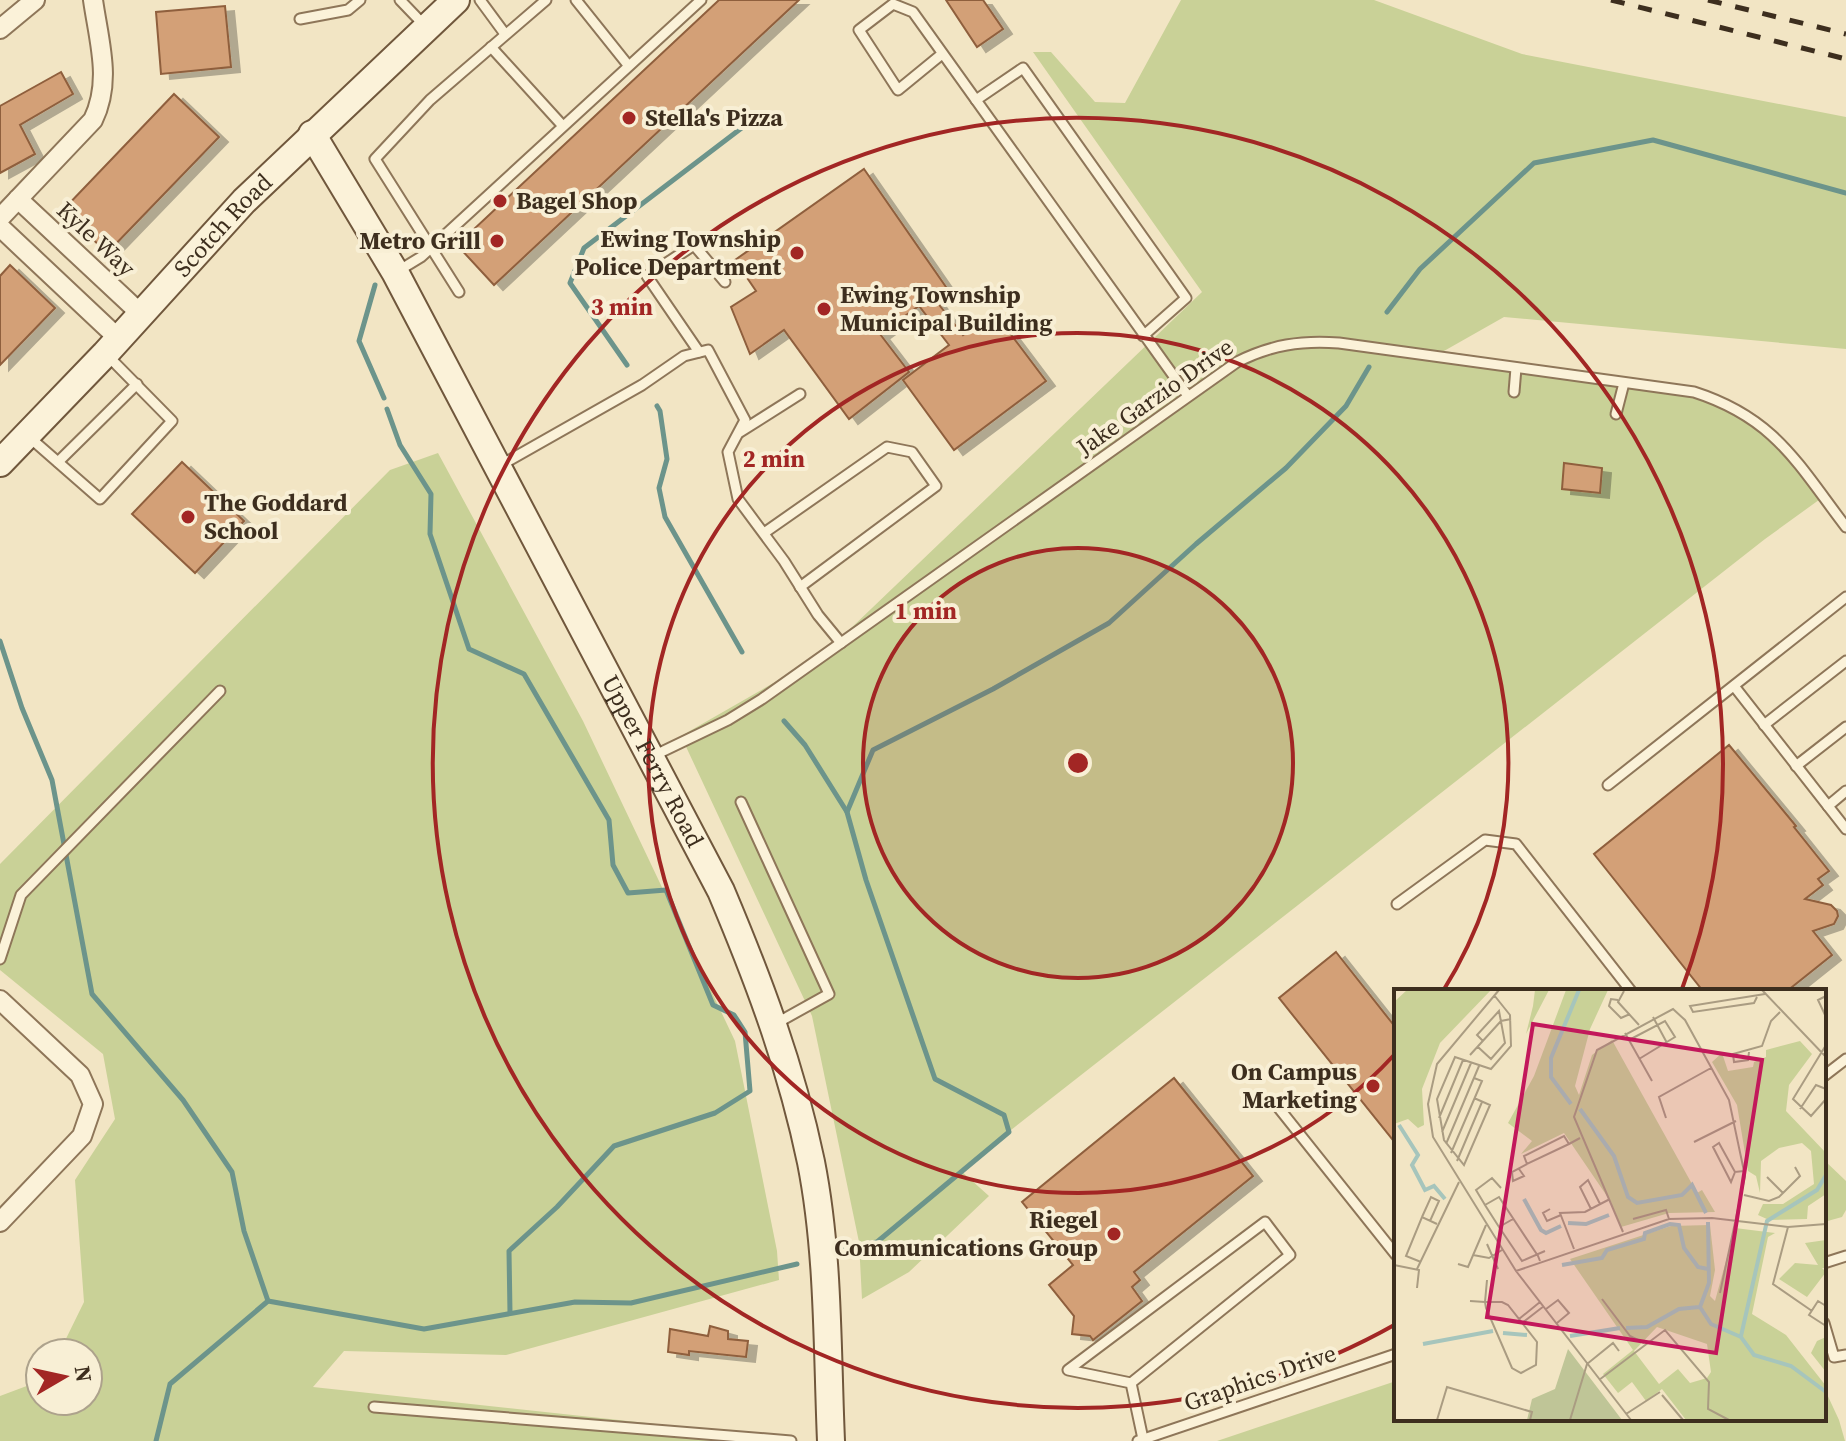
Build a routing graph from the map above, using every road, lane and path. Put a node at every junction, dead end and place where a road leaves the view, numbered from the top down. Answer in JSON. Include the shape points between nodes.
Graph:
{"nodes":[{"id":1,"x":35,"y":0,"type":"edge"},
{"id":2,"x":93,"y":0,"type":"edge"},
{"id":3,"x":360,"y":0,"type":"edge"},
{"id":4,"x":400,"y":0,"type":"edge"},
{"id":5,"x":456,"y":0,"type":"edge"},
{"id":6,"x":480,"y":0,"type":"edge"},
{"id":7,"x":546,"y":0,"type":"edge"},
{"id":8,"x":576,"y":0,"type":"edge"},
{"id":9,"x":701,"y":0,"type":"edge"},
{"id":10,"x":300,"y":19,"type":"dead end"},
{"id":11,"x":426,"y":27,"type":"junction"},
{"id":12,"x":0,"y":29,"type":"edge"},
{"id":13,"x":505,"y":34,"type":"junction"},
{"id":14,"x":491,"y":47,"type":"junction"},
{"id":15,"x":942,"y":54,"type":"junction"},
{"id":16,"x":628,"y":65,"type":"junction"},
{"id":17,"x":976,"y":100,"type":"junction"},
{"id":18,"x":562,"y":125,"type":"junction"},
{"id":19,"x":312,"y":134,"type":"junction"},
{"id":20,"x":18,"y":199,"type":"junction"},
{"id":21,"x":0,"y":218,"type":"edge"},
{"id":22,"x":0,"y":227,"type":"edge"},
{"id":23,"x":430,"y":247,"type":"junction"},
{"id":24,"x":395,"y":272,"type":"junction"},
{"id":25,"x":725,"y":282,"type":"dead end"},
{"id":26,"x":459,"y":292,"type":"dead end"},
{"id":27,"x":141,"y":314,"type":"junction"},
{"id":28,"x":1143,"y":336,"type":"junction"},
{"id":29,"x":112,"y":346,"type":"junction"},
{"id":30,"x":699,"y":352,"type":"junction"},
{"id":31,"x":1516,"y":368,"type":"junction"},
{"id":32,"x":1624,"y":383,"type":"junction"},
{"id":33,"x":137,"y":384,"type":"junction"},
{"id":34,"x":1514,"y":392,"type":"dead end"},
{"id":35,"x":800,"y":394,"type":"dead end"},
{"id":36,"x":1188,"y":396,"type":"junction"},
{"id":37,"x":1616,"y":414,"type":"dead end"},
{"id":38,"x":738,"y":434,"type":"junction"},
{"id":39,"x":27,"y":435,"type":"junction"},
{"id":40,"x":58,"y":462,"type":"junction"},
{"id":41,"x":0,"y":463,"type":"edge"},
{"id":42,"x":498,"y":466,"type":"junction"},
{"id":43,"x":1846,"y":527,"type":"edge"},
{"id":44,"x":764,"y":533,"type":"junction"},
{"id":45,"x":800,"y":587,"type":"junction"},
{"id":46,"x":1846,"y":597,"type":"edge"},
{"id":47,"x":1837,"y":604,"type":"junction"},
{"id":48,"x":1846,"y":615,"type":"edge"},
{"id":49,"x":841,"y":643,"type":"junction"},
{"id":50,"x":1846,"y":661,"type":"edge"},
{"id":51,"x":1734,"y":686,"type":"junction"},
{"id":52,"x":220,"y":691,"type":"dead end"},
{"id":53,"x":1764,"y":725,"type":"junction"},
{"id":54,"x":1846,"y":727,"type":"edge"},
{"id":55,"x":651,"y":757,"type":"junction"},
{"id":56,"x":1796,"y":766,"type":"junction"},
{"id":57,"x":1608,"y":785,"type":"dead end"},
{"id":58,"x":1846,"y":791,"type":"edge"},
{"id":59,"x":741,"y":802,"type":"dead end"},
{"id":60,"x":1828,"y":806,"type":"junction"},
{"id":61,"x":1846,"y":829,"type":"edge"},
{"id":62,"x":1397,"y":904,"type":"dead end"},
{"id":63,"x":0,"y":959,"type":"edge"},
{"id":64,"x":1629,"y":989,"type":"edge"},
{"id":65,"x":0,"y":1000,"type":"edge"},
{"id":66,"x":775,"y":1024,"type":"junction"},
{"id":67,"x":1846,"y":1059,"type":"edge"},
{"id":68,"x":1826,"y":1074,"type":"edge"},
{"id":69,"x":1274,"y":1102,"type":"dead end"},
{"id":70,"x":0,"y":1222,"type":"edge"},
{"id":71,"x":1394,"y":1252,"type":"edge"},
{"id":72,"x":1846,"y":1256,"type":"edge"},
{"id":73,"x":1826,"y":1262,"type":"edge"},
{"id":74,"x":1826,"y":1330,"type":"edge"},
{"id":75,"x":1394,"y":1355,"type":"edge"},
{"id":76,"x":1846,"y":1355,"type":"edge"},
{"id":77,"x":1131,"y":1383,"type":"junction"},
{"id":78,"x":374,"y":1407,"type":"dead end"},
{"id":79,"x":1140,"y":1440,"type":"edge"},
{"id":80,"x":791,"y":1441,"type":"edge"},
{"id":81,"x":831,"y":1441,"type":"edge"}],
"edges":[{"from":1,"to":12,"type":"street"},
{"from":2,"to":20,"type":"street","name":"Kyle Way","via":[[105,77],[103,101],[93,120]]},
{"from":3,"to":10,"type":"lane","via":[[348,10]]},
{"from":4,"to":11,"type":"lane"},
{"from":5,"to":11,"type":"main road","name":"Scotch Road"},
{"from":6,"to":13,"type":"lane"},
{"from":7,"to":13,"type":"lane"},
{"from":8,"to":16,"type":"lane"},
{"from":9,"to":16,"type":"lane"},
{"from":11,"to":19,"type":"main road","name":"Scotch Road"},
{"from":13,"to":14,"type":"lane"},
{"from":14,"to":18,"type":"lane"},
{"from":14,"to":23,"type":"lane","via":[[430,100],[375,159]]},
{"from":15,"to":15,"type":"lane","via":[[913,12],[893,4],[859,30],[898,90]]},
{"from":15,"to":17,"type":"lane"},
{"from":16,"to":18,"type":"lane"},
{"from":17,"to":28,"type":"lane"},
{"from":17,"to":28,"type":"lane","via":[[1023,68],[1159,259],[1186,298]]},
{"from":18,"to":23,"type":"lane"},
{"from":19,"to":24,"type":"main road","name":"Upper Ferry Road"},
{"from":19,"to":27,"type":"main road","name":"Scotch Road"},
{"from":20,"to":21,"type":"street","name":"Kyle Way"},
{"from":20,"to":27,"type":"street","name":"Kyle Way"},
{"from":22,"to":29,"type":"street"},
{"from":23,"to":24,"type":"lane"},
{"from":23,"to":26,"type":"lane"},
{"from":24,"to":42,"type":"main road","name":"Upper Ferry Road"},
{"from":25,"to":30,"type":"lane","via":[[694,245],[647,276]]},
{"from":27,"to":29,"type":"main road","name":"Scotch Road"},
{"from":28,"to":36,"type":"lane"},
{"from":29,"to":33,"type":"lane"},
{"from":29,"to":39,"type":"main road","name":"Scotch Road"},
{"from":30,"to":38,"type":"lane","via":[[708,350],[745,420]]},
{"from":30,"to":42,"type":"lane"},
{"from":31,"to":32,"type":"lane","name":"Jake Garzio Drive"},
{"from":31,"to":34,"type":"lane"},
{"from":31,"to":36,"type":"lane","name":"Jake Garzio Drive","via":[[1313,341],[1287,343],[1237,362]]},
{"from":32,"to":37,"type":"lane"},
{"from":32,"to":43,"type":"lane","name":"Jake Garzio Drive","via":[[1694,392],[1723,401],[1756,421],[1779,441]]},
{"from":33,"to":40,"type":"lane"},
{"from":33,"to":40,"type":"lane","via":[[172,421],[100,499]]},
{"from":35,"to":38,"type":"lane"},
{"from":36,"to":49,"type":"lane","name":"Jake Garzio Drive"},
{"from":38,"to":44,"type":"lane","via":[[728,452],[738,499]]},
{"from":39,"to":40,"type":"lane"},
{"from":39,"to":41,"type":"main road","name":"Scotch Road"},
{"from":42,"to":55,"type":"main road","name":"Upper Ferry Road"},
{"from":44,"to":45,"type":"lane"},
{"from":44,"to":45,"type":"lane","via":[[887,447],[912,452],[936,486]]},
{"from":45,"to":49,"type":"lane"},
{"from":46,"to":47,"type":"lane"},
{"from":47,"to":48,"type":"lane"},
{"from":47,"to":51,"type":"lane"},
{"from":49,"to":55,"type":"lane","name":"Jake Garzio Drive","via":[[728,720]]},
{"from":50,"to":53,"type":"lane"},
{"from":51,"to":53,"type":"lane"},
{"from":51,"to":57,"type":"lane"},
{"from":52,"to":63,"type":"lane","via":[[21,895]]},
{"from":53,"to":56,"type":"lane"},
{"from":54,"to":56,"type":"lane"},
{"from":55,"to":66,"type":"main road","name":"Upper Ferry Road","via":[[721,891]]},
{"from":56,"to":60,"type":"lane"},
{"from":58,"to":60,"type":"lane"},
{"from":59,"to":66,"type":"lane","via":[[829,994]]},
{"from":60,"to":61,"type":"lane"},
{"from":62,"to":64,"type":"lane","via":[[1485,840],[1516,844]]},
{"from":65,"to":70,"type":"street","via":[[80,1075],[93,1104],[82,1136]]},
{"from":66,"to":81,"type":"main road","name":"Upper Ferry Road","via":[[811,1164],[825,1285]]},
{"from":67,"to":68,"type":"lane"},
{"from":69,"to":71,"type":"lane"},
{"from":72,"to":73,"type":"lane"},
{"from":74,"to":76,"type":"lane","via":[[1834,1357]]},
{"from":75,"to":79,"type":"lane","name":"Graphics Drive"},
{"from":77,"to":77,"type":"lane","via":[[1290,1255],[1265,1222],[1068,1370]]},
{"from":77,"to":79,"type":"lane"},
{"from":78,"to":80,"type":"lane"}]}
